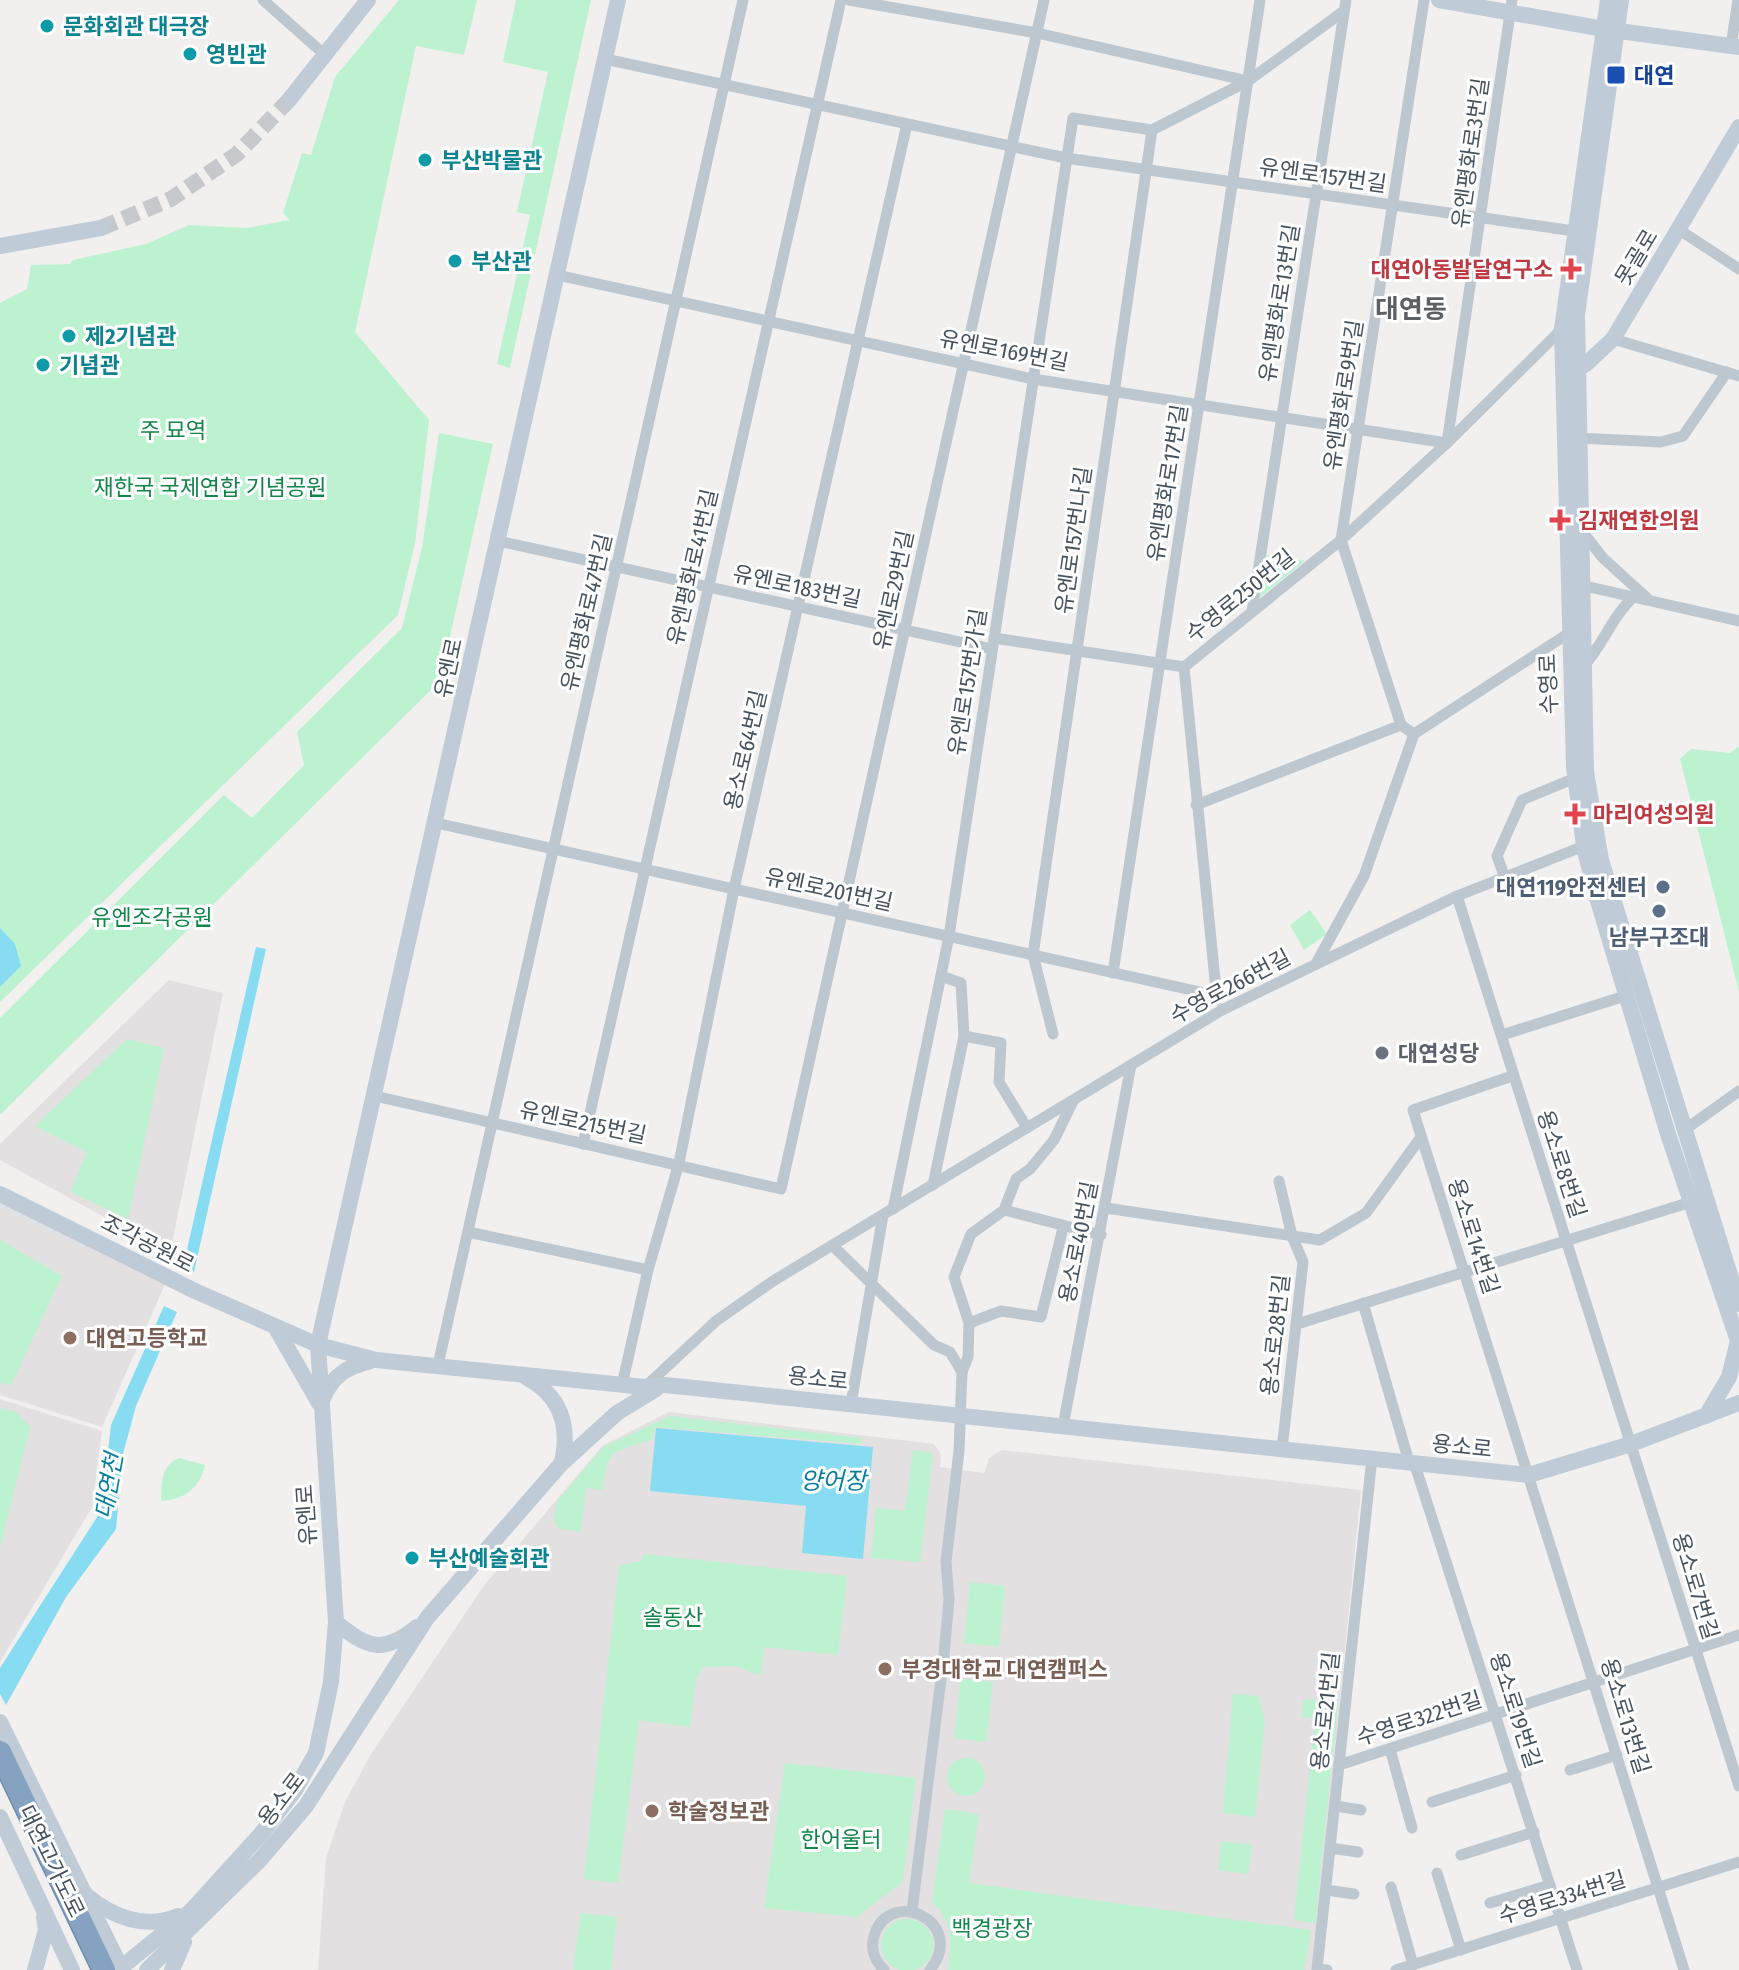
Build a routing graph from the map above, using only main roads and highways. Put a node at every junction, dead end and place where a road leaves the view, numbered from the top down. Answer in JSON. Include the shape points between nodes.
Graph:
{"nodes":[{"id":1,"x":368,"y":0,"type":"edge"},
{"id":2,"x":618,"y":0,"type":"edge"},
{"id":3,"x":1439,"y":0,"type":"edge"},
{"id":4,"x":1608,"y":0,"type":"edge"},
{"id":5,"x":1621,"y":0,"type":"edge"},
{"id":6,"x":1512,"y":6,"type":"edge"},
{"id":7,"x":1610,"y":30,"type":"junction"},
{"id":8,"x":1735,"y":47,"type":"edge"},
{"id":9,"x":289,"y":100,"type":"tunnel mouth"},
{"id":10,"x":1739,"y":127,"type":"edge"},
{"id":11,"x":1734,"y":145,"type":"edge"},
{"id":12,"x":101,"y":228,"type":"tunnel mouth"},
{"id":13,"x":0,"y":246,"type":"edge"},
{"id":14,"x":1569,"y":373,"type":"junction"},
{"id":15,"x":1575,"y":583,"type":"junction"},
{"id":16,"x":0,"y":1194,"type":"edge"},
{"id":17,"x":1739,"y":1304,"type":"edge"},
{"id":18,"x":277,"y":1330,"type":"junction"},
{"id":19,"x":1738,"y":1343,"type":"edge"},
{"id":20,"x":318,"y":1345,"type":"junction"},
{"id":21,"x":376,"y":1360,"type":"junction"},
{"id":22,"x":519,"y":1374,"type":"junction"},
{"id":23,"x":665,"y":1385,"type":"junction"},
{"id":24,"x":1739,"y":1403,"type":"edge"},
{"id":25,"x":320,"y":1404,"type":"junction"},
{"id":26,"x":1706,"y":1416,"type":"junction"},
{"id":27,"x":561,"y":1464,"type":"junction"},
{"id":28,"x":427,"y":1618,"type":"junction"},
{"id":29,"x":336,"y":1622,"type":"junction"},
{"id":30,"x":0,"y":1722,"type":"edge"},
{"id":31,"x":0,"y":1752,"type":"edge"},
{"id":32,"x":0,"y":1782,"type":"edge"},
{"id":33,"x":295,"y":1790,"type":"joint"},
{"id":34,"x":0,"y":1817,"type":"edge"},
{"id":35,"x":82,"y":1891,"type":"junction"},
{"id":36,"x":43,"y":1907,"type":"junction"},
{"id":37,"x":191,"y":1911,"type":"junction"},
{"id":38,"x":190,"y":1931,"type":"junction"},
{"id":39,"x":116,"y":1969,"type":"edge"},
{"id":40,"x":35,"y":1970,"type":"edge"},
{"id":41,"x":72,"y":1970,"type":"edge"},
{"id":42,"x":90,"y":1970,"type":"edge"},
{"id":43,"x":147,"y":1970,"type":"edge"},
{"id":44,"x":172,"y":1970,"type":"edge"}],
"edges":[{"from":1,"to":9,"type":"main road"},
{"from":2,"to":20,"type":"main road","name":"유엔로"},
{"from":3,"to":6,"type":"main road"},
{"from":4,"to":7,"type":"main road","name":"수영로"},
{"from":5,"to":7,"type":"main road","name":"수영로"},
{"from":6,"to":7,"type":"main road"},
{"from":7,"to":8,"type":"main road"},
{"from":7,"to":14,"type":"main road","name":"수영로"},
{"from":7,"to":14,"type":"main road","name":"수영로","via":[[1562,329]]},
{"from":10,"to":11,"type":"main road","name":"못골로"},
{"from":11,"to":14,"type":"main road","name":"못골로","via":[[1613,339]]},
{"from":12,"to":13,"type":"main road"},
{"from":14,"to":15,"type":"main road","name":"수영로"},
{"from":14,"to":15,"type":"main road","name":"수영로","via":[[1580,528]]},
{"from":15,"to":17,"type":"main road","name":"수영로","via":[[1594,831]]},
{"from":15,"to":19,"type":"main road","name":"수영로","via":[[1569,633],[1575,778],[1584,846]]},
{"from":16,"to":18,"type":"main road","name":"조각공원로"},
{"from":18,"to":20,"type":"main road","name":"조각공원로"},
{"from":18,"to":25,"type":"main road"},
{"from":19,"to":26,"type":"main road","via":[[1729,1377]]},
{"from":20,"to":21,"type":"main road","name":"조각공원로"},
{"from":20,"to":25,"type":"main road","name":"유엔로"},
{"from":21,"to":22,"type":"main road"},
{"from":21,"to":25,"type":"main road","via":[[341,1372]]},
{"from":22,"to":23,"type":"main road"},
{"from":22,"to":27,"type":"main road","via":[[544,1387],[556,1401],[567,1440]]},
{"from":23,"to":26,"type":"main road","name":"용소로","via":[[1529,1475]]},
{"from":23,"to":27,"type":"main road","name":"용소로","via":[[617,1413]]},
{"from":24,"to":26,"type":"main road","name":"용소로"},
{"from":25,"to":29,"type":"main road","name":"유엔로"},
{"from":27,"to":28,"type":"main road","name":"용소로"},
{"from":28,"to":29,"type":"main road","via":[[403,1638],[382,1646],[357,1641]]},
{"from":28,"to":38,"type":"main road","name":"용소로","via":[[306,1806]]},
{"from":29,"to":33,"type":"main road","name":"유엔로","via":[[331,1682],[316,1753]]},
{"from":30,"to":35,"type":"main road"},
{"from":31,"to":39,"type":"highway","name":"대연고가도로"},
{"from":32,"to":42,"type":"highway","name":"대연고가도로"},
{"from":33,"to":37,"type":"main road","name":"용소로"},
{"from":34,"to":36,"type":"main road"},
{"from":35,"to":37,"type":"main road","via":[[100,1907],[139,1922],[161,1924]]},
{"from":35,"to":39,"type":"main road"},
{"from":36,"to":40,"type":"main road","via":[[46,1930]]},
{"from":36,"to":41,"type":"main road"},
{"from":37,"to":39,"type":"main road","name":"용소로"},
{"from":38,"to":43,"type":"main road","name":"용소로"},
{"from":38,"to":44,"type":"main road"}]}
